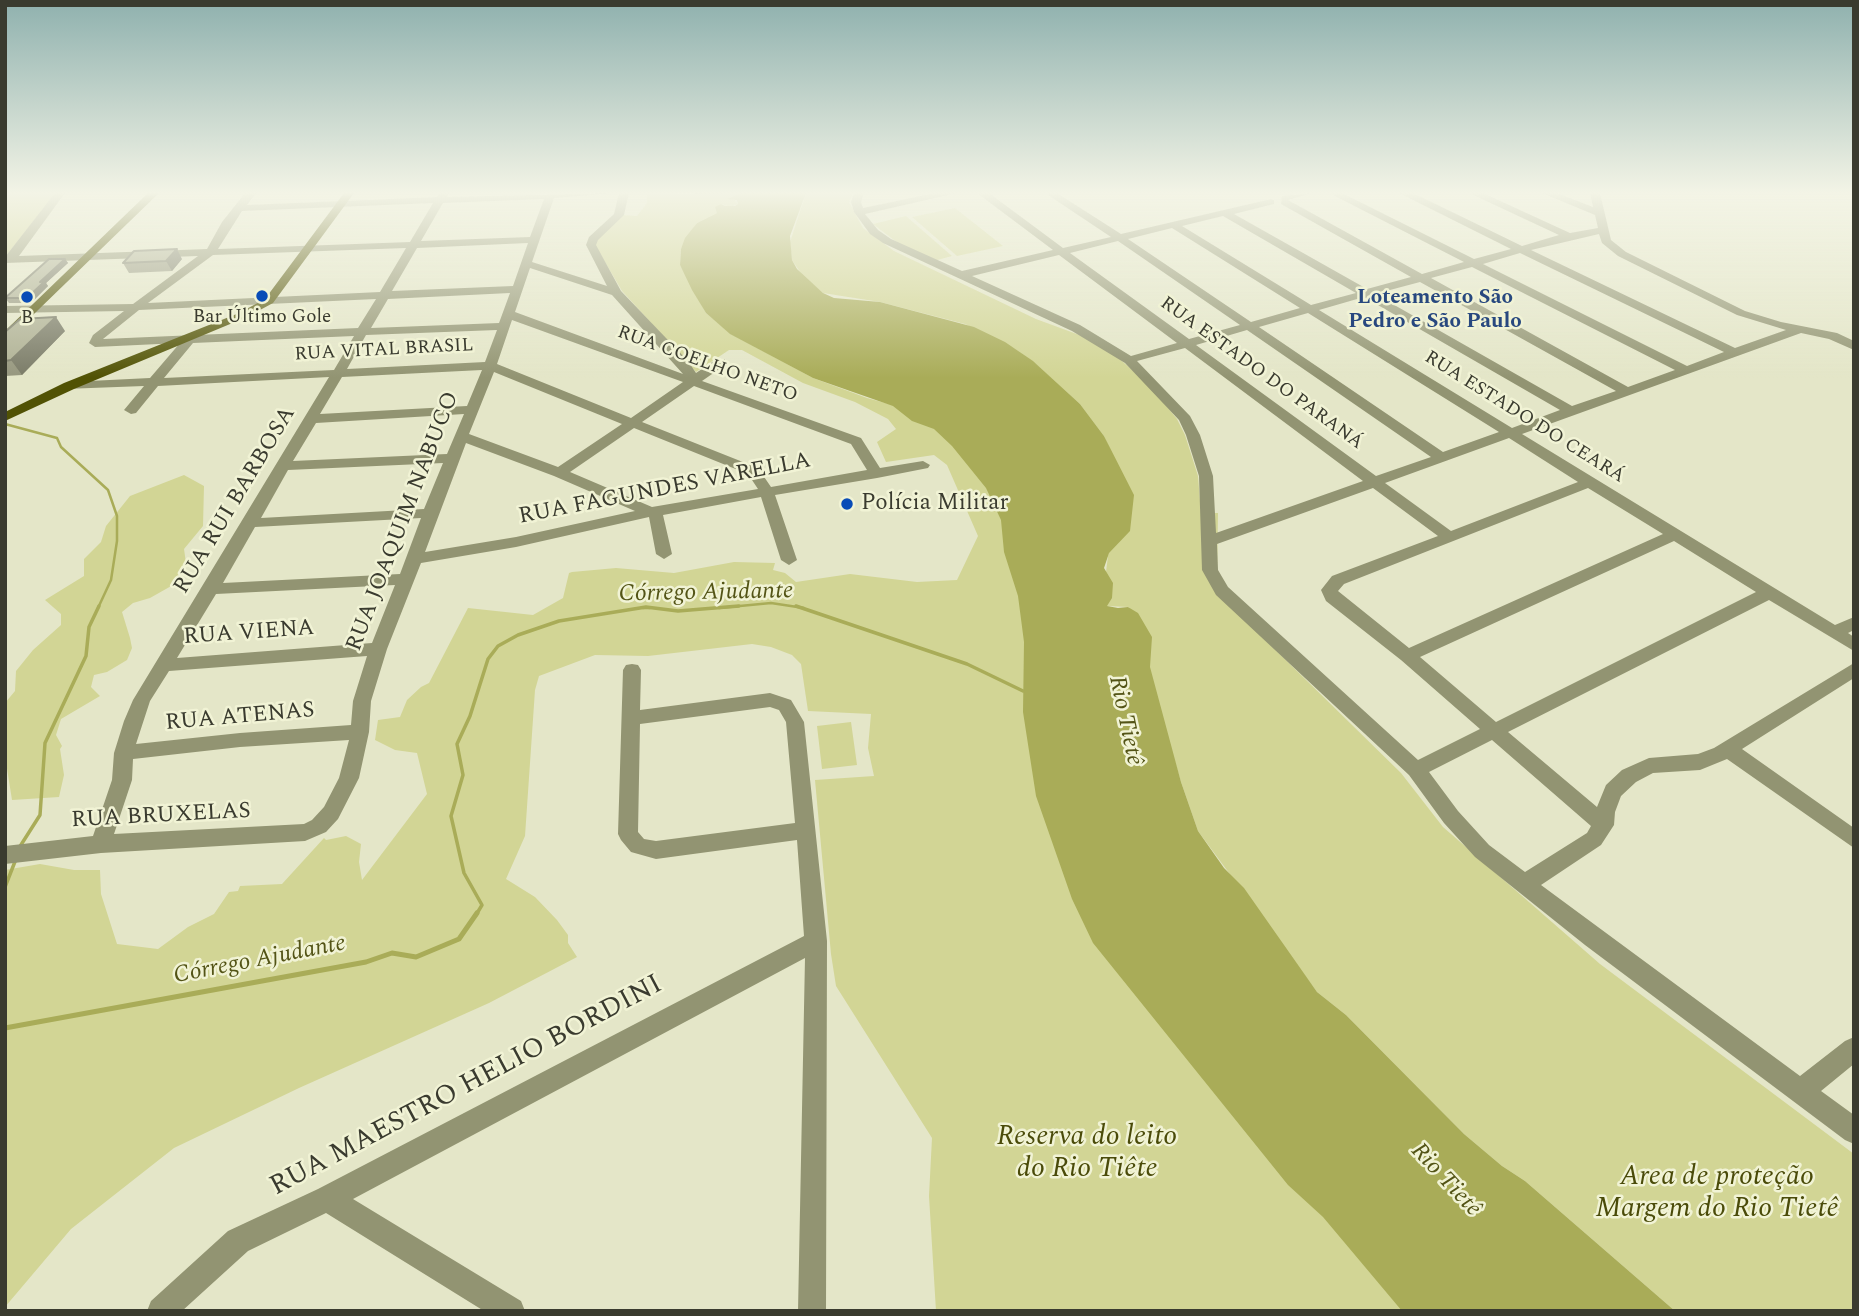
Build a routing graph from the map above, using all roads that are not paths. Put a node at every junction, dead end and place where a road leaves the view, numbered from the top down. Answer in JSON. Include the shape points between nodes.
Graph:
{"nodes":[{"id":1,"x":92,"y":254,"type":"edge"},
{"id":2,"x":162,"y":254,"type":"edge"},
{"id":3,"x":207,"y":254,"type":"edge"},
{"id":4,"x":305,"y":254,"type":"edge"},
{"id":5,"x":408,"y":254,"type":"edge"},
{"id":6,"x":530,"y":254,"type":"edge"},
{"id":7,"x":597,"y":254,"type":"edge"},
{"id":8,"x":916,"y":254,"type":"edge"},
{"id":9,"x":1051,"y":254,"type":"edge"},
{"id":10,"x":1065,"y":254,"type":"edge"},
{"id":11,"x":1145,"y":254,"type":"edge"},
{"id":12,"x":1220,"y":254,"type":"edge"},
{"id":13,"x":1298,"y":254,"type":"edge"},
{"id":14,"x":1380,"y":254,"type":"edge"},
{"id":15,"x":1455,"y":254,"type":"edge"},
{"id":16,"x":1508,"y":254,"type":"edge"},
{"id":17,"x":1533,"y":254,"type":"edge"},
{"id":18,"x":1625,"y":254,"type":"edge"},
{"id":19,"x":88,"y":258,"type":"junction"},
{"id":20,"x":8,"y":260,"type":"edge"},
{"id":21,"x":526,"y":264,"type":"junction"},
{"id":22,"x":1474,"y":264,"type":"junction"},
{"id":23,"x":961,"y":275,"type":"junction"},
{"id":24,"x":1422,"y":278,"type":"junction"},
{"id":25,"x":516,"y":289,"type":"junction"},
{"id":26,"x":616,"y":293,"type":"junction"},
{"id":27,"x":1367,"y":294,"type":"junction"},
{"id":28,"x":385,"y":295,"type":"junction"},
{"id":29,"x":269,"y":302,"type":"junction"},
{"id":30,"x":138,"y":307,"type":"junction"},
{"id":31,"x":5,"y":310,"type":"edge"},
{"id":32,"x":36,"y":310,"type":"junction"},
{"id":33,"x":1312,"y":310,"type":"junction"},
{"id":34,"x":506,"y":320,"type":"junction"},
{"id":35,"x":1250,"y":327,"type":"junction"},
{"id":36,"x":1798,"y":330,"type":"junction"},
{"id":37,"x":363,"y":333,"type":"junction"},
{"id":38,"x":5,"y":338,"type":"edge"},
{"id":39,"x":183,"y":341,"type":"junction"},
{"id":40,"x":1188,"y":344,"type":"junction"},
{"id":41,"x":1854,"y":346,"type":"edge"},
{"id":42,"x":1733,"y":352,"type":"junction"},
{"id":43,"x":1129,"y":360,"type":"junction"},
{"id":44,"x":721,"y":362,"type":"dead end"},
{"id":45,"x":490,"y":366,"type":"junction"},
{"id":46,"x":1685,"y":370,"type":"junction"},
{"id":47,"x":340,"y":372,"type":"junction"},
{"id":48,"x":694,"y":380,"type":"junction"},
{"id":49,"x":153,"y":382,"type":"junction"},
{"id":50,"x":69,"y":386,"type":"junction"},
{"id":51,"x":1626,"y":391,"type":"junction"},
{"id":52,"x":131,"y":410,"type":"dead end"},
{"id":53,"x":471,"y":411,"type":"junction"},
{"id":54,"x":1571,"y":411,"type":"junction"},
{"id":55,"x":7,"y":416,"type":"edge"},
{"id":56,"x":311,"y":419,"type":"junction"},
{"id":57,"x":633,"y":423,"type":"junction"},
{"id":58,"x":1509,"y":433,"type":"junction"},
{"id":59,"x":461,"y":436,"type":"junction"},
{"id":60,"x":1441,"y":457,"type":"junction"},
{"id":61,"x":452,"y":458,"type":"junction"},
{"id":62,"x":923,"y":465,"type":"dead end"},
{"id":63,"x":281,"y":466,"type":"junction"},
{"id":64,"x":559,"y":473,"type":"junction"},
{"id":65,"x":877,"y":474,"type":"junction"},
{"id":66,"x":1376,"y":481,"type":"junction"},
{"id":67,"x":1588,"y":483,"type":"junction"},
{"id":68,"x":766,"y":492,"type":"junction"},
{"id":69,"x":653,"y":512,"type":"junction"},
{"id":70,"x":430,"y":513,"type":"junction"},
{"id":71,"x":249,"y":523,"type":"junction"},
{"id":72,"x":1674,"y":535,"type":"junction"},
{"id":73,"x":1448,"y":536,"type":"junction"},
{"id":74,"x":1209,"y":541,"type":"junction"},
{"id":75,"x":664,"y":554,"type":"dead end"},
{"id":76,"x":415,"y":559,"type":"junction"},
{"id":77,"x":789,"y":560,"type":"dead end"},
{"id":78,"x":405,"y":579,"type":"junction"},
{"id":79,"x":211,"y":589,"type":"junction"},
{"id":80,"x":1769,"y":593,"type":"junction"},
{"id":81,"x":1854,"y":623,"type":"edge"},
{"id":82,"x":1835,"y":633,"type":"junction"},
{"id":83,"x":1854,"y":645,"type":"edge"},
{"id":84,"x":378,"y":649,"type":"junction"},
{"id":85,"x":1406,"y":656,"type":"junction"},
{"id":86,"x":165,"y":665,"type":"junction"},
{"id":87,"x":632,"y":670,"type":"dead end"},
{"id":88,"x":1854,"y":670,"type":"edge"},
{"id":89,"x":631,"y":718,"type":"junction"},
{"id":90,"x":1496,"y":731,"type":"junction"},
{"id":91,"x":360,"y":732,"type":"junction"},
{"id":92,"x":1728,"y":749,"type":"junction"},
{"id":93,"x":124,"y":753,"type":"junction"},
{"id":94,"x":1416,"y":770,"type":"junction"},
{"id":95,"x":1604,"y":825,"type":"junction"},
{"id":96,"x":319,"y":826,"type":"joint"},
{"id":97,"x":806,"y":830,"type":"junction"},
{"id":98,"x":1852,"y":835,"type":"edge"},
{"id":99,"x":101,"y":844,"type":"junction"},
{"id":100,"x":6,"y":855,"type":"edge"},
{"id":101,"x":1524,"y":884,"type":"junction"},
{"id":102,"x":816,"y":941,"type":"junction"},
{"id":103,"x":1854,"y":1049,"type":"edge"},
{"id":104,"x":1801,"y":1091,"type":"junction"},
{"id":105,"x":1854,"y":1131,"type":"edge"},
{"id":106,"x":327,"y":1198,"type":"junction"},
{"id":107,"x":161,"y":1311,"type":"edge"},
{"id":108,"x":511,"y":1311,"type":"edge"},
{"id":109,"x":812,"y":1311,"type":"edge"}],
"edges":[{"from":1,"to":19,"type":"main road"},
{"from":2,"to":19,"type":"street"},
{"from":3,"to":30,"type":"street"},
{"from":4,"to":29,"type":"main road"},
{"from":5,"to":28,"type":"street","name":"RUA RUI BARBOSA"},
{"from":6,"to":21,"type":"street","name":"RUA JOAQUIM NABUCO"},
{"from":7,"to":26,"type":"street"},
{"from":8,"to":23,"type":"street"},
{"from":9,"to":23,"type":"street"},
{"from":10,"to":40,"type":"street","name":"RUA ESTADO DO PARANÁ"},
{"from":11,"to":35,"type":"street"},
{"from":12,"to":33,"type":"street","name":"RUA ESTADO DO CEARÁ"},
{"from":13,"to":27,"type":"street"},
{"from":14,"to":24,"type":"street"},
{"from":15,"to":22,"type":"street"},
{"from":16,"to":22,"type":"street"},
{"from":17,"to":42,"type":"street"},
{"from":18,"to":36,"type":"street","via":[[1741,313]]},
{"from":19,"to":20,"type":"street"},
{"from":19,"to":32,"type":"main road"},
{"from":21,"to":25,"type":"street","name":"RUA JOAQUIM NABUCO"},
{"from":21,"to":26,"type":"street"},
{"from":22,"to":24,"type":"street"},
{"from":22,"to":46,"type":"street"},
{"from":23,"to":43,"type":"street","via":[[1087,334]]},
{"from":24,"to":27,"type":"street"},
{"from":24,"to":51,"type":"street"},
{"from":25,"to":28,"type":"street"},
{"from":25,"to":34,"type":"street","name":"RUA JOAQUIM NABUCO"},
{"from":26,"to":48,"type":"street","via":[[684,363]]},
{"from":27,"to":33,"type":"street"},
{"from":27,"to":54,"type":"street"},
{"from":28,"to":29,"type":"street"},
{"from":28,"to":37,"type":"street","name":"RUA RUI BARBOSA"},
{"from":29,"to":30,"type":"street"},
{"from":29,"to":39,"type":"main road"},
{"from":30,"to":32,"type":"street"},
{"from":30,"to":39,"type":"street","via":[[95,343]]},
{"from":31,"to":32,"type":"street"},
{"from":32,"to":38,"type":"main road"},
{"from":33,"to":35,"type":"street"},
{"from":33,"to":58,"type":"street","name":"RUA ESTADO DO CEARÁ"},
{"from":34,"to":37,"type":"street"},
{"from":34,"to":45,"type":"street","name":"RUA JOAQUIM NABUCO"},
{"from":34,"to":48,"type":"street","name":"RUA COELHO NETO"},
{"from":35,"to":40,"type":"street"},
{"from":35,"to":60,"type":"street"},
{"from":36,"to":41,"type":"street","via":[[1842,338]]},
{"from":36,"to":42,"type":"street"},
{"from":37,"to":39,"type":"street"},
{"from":37,"to":47,"type":"street","name":"RUA RUI BARBOSA"},
{"from":39,"to":49,"type":"street"},
{"from":39,"to":50,"type":"main road"},
{"from":40,"to":43,"type":"street"},
{"from":40,"to":66,"type":"street","name":"RUA ESTADO DO PARANÁ"},
{"from":42,"to":46,"type":"street"},
{"from":43,"to":74,"type":"street","via":[[1185,419],[1193,435],[1206,476]]},
{"from":44,"to":48,"type":"street"},
{"from":45,"to":47,"type":"street","name":"RUA VITAL BRASIL"},
{"from":45,"to":53,"type":"street","name":"RUA JOAQUIM NABUCO"},
{"from":45,"to":57,"type":"street","name":"RUA VITAL BRASIL"},
{"from":46,"to":51,"type":"street"},
{"from":47,"to":49,"type":"street","name":"RUA VITAL BRASIL"},
{"from":47,"to":56,"type":"street","name":"RUA RUI BARBOSA"},
{"from":48,"to":57,"type":"street"},
{"from":48,"to":65,"type":"street","name":"RUA COELHO NETO","via":[[856,441]]},
{"from":49,"to":50,"type":"street","name":"RUA VITAL BRASIL"},
{"from":49,"to":52,"type":"street"},
{"from":50,"to":55,"type":"main road"},
{"from":51,"to":54,"type":"street"},
{"from":53,"to":56,"type":"street"},
{"from":53,"to":59,"type":"street","name":"RUA JOAQUIM NABUCO"},
{"from":54,"to":58,"type":"street"},
{"from":56,"to":63,"type":"street","name":"RUA RUI BARBOSA"},
{"from":57,"to":64,"type":"street"},
{"from":57,"to":68,"type":"street","name":"RUA VITAL BRASIL","via":[[752,471]]},
{"from":58,"to":60,"type":"street"},
{"from":58,"to":67,"type":"street","name":"RUA ESTADO DO CEARÁ"},
{"from":59,"to":61,"type":"street","name":"RUA JOAQUIM NABUCO"},
{"from":59,"to":64,"type":"street"},
{"from":60,"to":66,"type":"street"},
{"from":61,"to":63,"type":"street"},
{"from":61,"to":70,"type":"street","name":"RUA JOAQUIM NABUCO"},
{"from":62,"to":65,"type":"street","name":"RUA FAGUNDES VARELLA"},
{"from":63,"to":71,"type":"street","name":"RUA RUI BARBOSA"},
{"from":64,"to":69,"type":"street"},
{"from":65,"to":68,"type":"street","name":"RUA FAGUNDES VARELLA"},
{"from":66,"to":73,"type":"street","name":"RUA ESTADO DO PARANÁ"},
{"from":66,"to":74,"type":"street"},
{"from":67,"to":72,"type":"street","name":"RUA ESTADO DO CEARÁ"},
{"from":67,"to":73,"type":"street"},
{"from":68,"to":69,"type":"street","name":"RUA FAGUNDES VARELLA"},
{"from":68,"to":77,"type":"street","name":"RUA VITAL BRASIL"},
{"from":69,"to":75,"type":"street"},
{"from":69,"to":76,"type":"street","name":"RUA FAGUNDES VARELLA"},
{"from":70,"to":71,"type":"street"},
{"from":70,"to":76,"type":"street","name":"RUA JOAQUIM NABUCO"},
{"from":71,"to":79,"type":"street","name":"RUA RUI BARBOSA"},
{"from":72,"to":80,"type":"street","name":"RUA ESTADO DO CEARÁ"},
{"from":72,"to":85,"type":"street"},
{"from":73,"to":85,"type":"street","via":[[1338,580],[1329,590]]},
{"from":74,"to":94,"type":"street","via":[[1210,570],[1222,592]]},
{"from":76,"to":78,"type":"street","name":"RUA JOAQUIM NABUCO"},
{"from":78,"to":79,"type":"street"},
{"from":78,"to":84,"type":"street","name":"RUA JOAQUIM NABUCO"},
{"from":79,"to":86,"type":"street","name":"RUA RUI BARBOSA"},
{"from":80,"to":82,"type":"street","name":"RUA ESTADO DO CEARÁ"},
{"from":80,"to":90,"type":"street"},
{"from":81,"to":82,"type":"street"},
{"from":82,"to":83,"type":"street","name":"RUA ESTADO DO CEARÁ"},
{"from":84,"to":86,"type":"street","name":"RUA VIENA"},
{"from":84,"to":91,"type":"street","name":"RUA JOAQUIM NABUCO","via":[[362,701]]},
{"from":85,"to":90,"type":"street"},
{"from":86,"to":93,"type":"street","name":"RUA RUI BARBOSA","via":[[142,700]]},
{"from":87,"to":89,"type":"street"},
{"from":88,"to":92,"type":"street"},
{"from":89,"to":97,"type":"street","via":[[770,700],[785,705],[795,722]]},
{"from":89,"to":97,"type":"street","via":[[628,834],[638,846],[656,850]]},
{"from":90,"to":94,"type":"street"},
{"from":90,"to":95,"type":"street"},
{"from":91,"to":93,"type":"street","name":"RUA ATENAS"},
{"from":91,"to":96,"type":"street","name":"RUA JOAQUIM NABUCO","via":[[349,778]]},
{"from":92,"to":95,"type":"street","via":[[1700,762],[1661,763],[1629,776],[1613,791]]},
{"from":92,"to":98,"type":"street"},
{"from":93,"to":99,"type":"street","name":"RUA RUI BARBOSA","via":[[122,780]]},
{"from":94,"to":101,"type":"street","via":[[1482,851]]},
{"from":95,"to":101,"type":"street","via":[[1594,839]]},
{"from":96,"to":99,"type":"street","name":"RUA BRUXELAS","via":[[288,834]]},
{"from":97,"to":102,"type":"street"},
{"from":99,"to":100,"type":"street","name":"RUA BRUXELAS"},
{"from":101,"to":104,"type":"street"},
{"from":102,"to":106,"type":"street","name":"RUA MAESTRO HELIO BORDINI"},
{"from":102,"to":109,"type":"street"},
{"from":103,"to":104,"type":"street"},
{"from":104,"to":105,"type":"street"},
{"from":106,"to":107,"type":"street","name":"RUA MAESTRO HELIO BORDINI","via":[[238,1241]]},
{"from":106,"to":108,"type":"street"}]}
